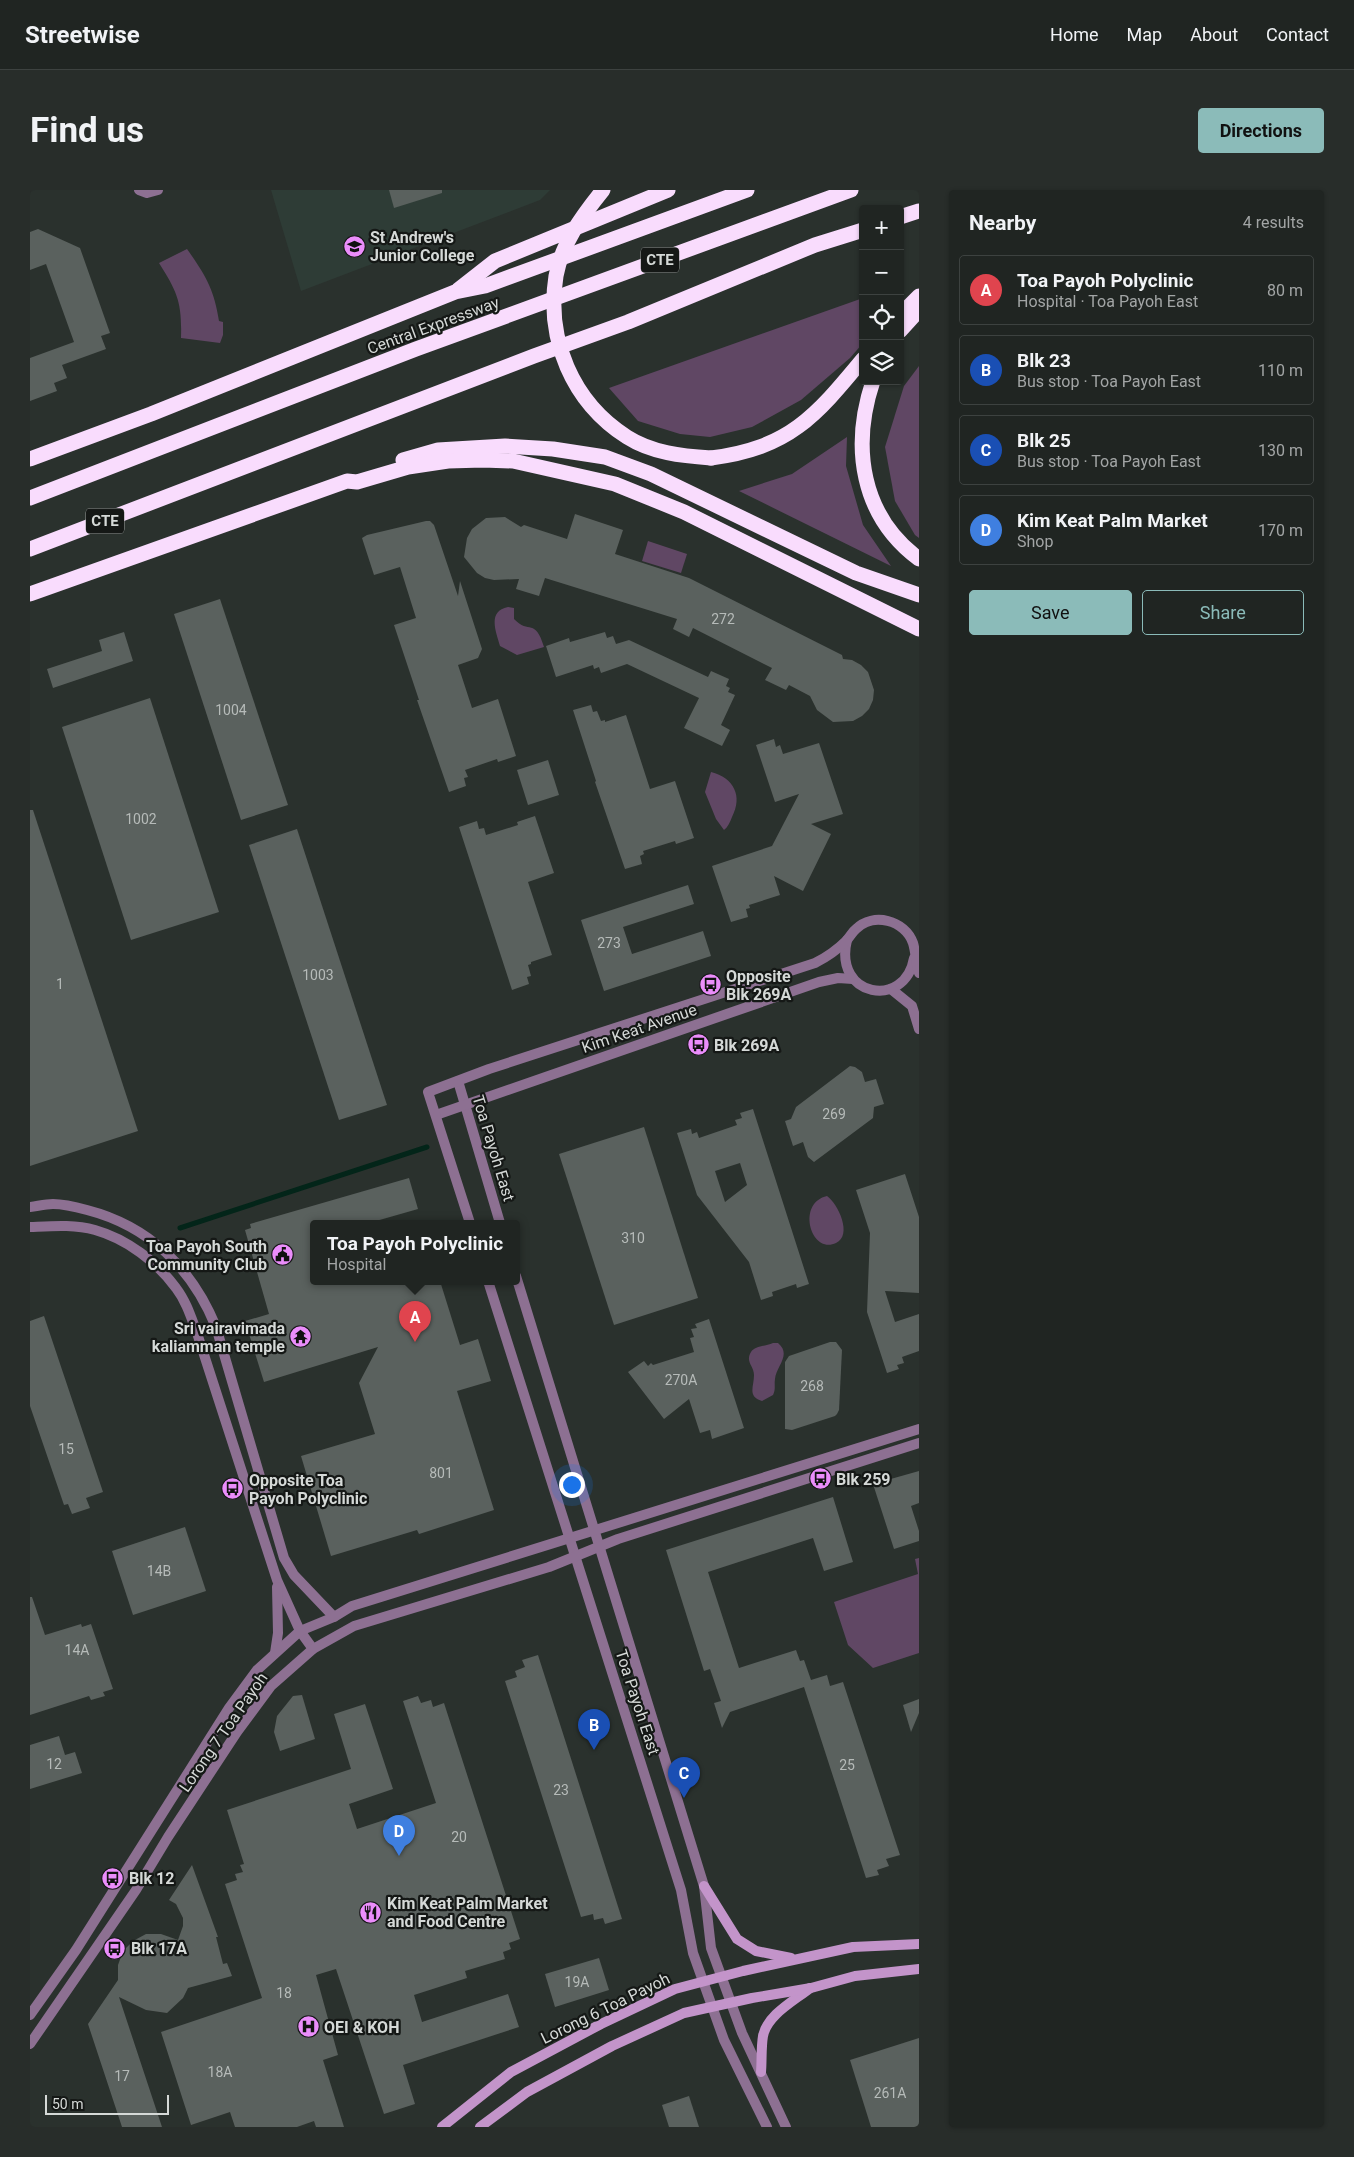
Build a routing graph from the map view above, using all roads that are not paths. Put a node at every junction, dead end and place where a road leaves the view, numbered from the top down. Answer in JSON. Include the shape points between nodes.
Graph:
{"nodes":[{"id":1,"x":139,"y":190,"type":"edge"},
{"id":2,"x":158,"y":190,"type":"edge"},
{"id":3,"x":603,"y":190,"type":"edge"},
{"id":4,"x":668,"y":190,"type":"edge"},
{"id":5,"x":747,"y":190,"type":"edge"},
{"id":6,"x":851,"y":190,"type":"edge"},
{"id":7,"x":919,"y":211,"type":"edge"},
{"id":8,"x":904,"y":216,"type":"edge"},
{"id":9,"x":859,"y":231,"type":"edge"},
{"id":10,"x":455,"y":292,"type":"junction"},
{"id":11,"x":919,"y":296,"type":"edge"},
{"id":12,"x":904,"y":310,"type":"edge"},
{"id":13,"x":919,"y":310,"type":"edge"},
{"id":14,"x":904,"y":327,"type":"edge"},
{"id":15,"x":859,"y":364,"type":"edge"},
{"id":16,"x":871,"y":385,"type":"edge"},
{"id":17,"x":30,"y":459,"type":"edge"},
{"id":18,"x":347,"y":480,"type":"junction"},
{"id":19,"x":30,"y":498,"type":"edge"},
{"id":20,"x":30,"y":549,"type":"edge"},
{"id":21,"x":919,"y":559,"type":"edge"},
{"id":22,"x":30,"y":594,"type":"edge"},
{"id":23,"x":919,"y":595,"type":"edge"},
{"id":24,"x":919,"y":630,"type":"edge"},
{"id":25,"x":847,"y":940,"type":"junction"},
{"id":26,"x":915,"y":957,"type":"junction"},
{"id":27,"x":919,"y":973,"type":"edge"},
{"id":28,"x":853,"y":979,"type":"junction"},
{"id":29,"x":891,"y":989,"type":"junction"},
{"id":30,"x":919,"y":1029,"type":"edge"},
{"id":31,"x":458,"y":1081,"type":"junction"},
{"id":32,"x":464,"y":1103,"type":"junction"},
{"id":33,"x":436,"y":1114,"type":"junction"},
{"id":34,"x":30,"y":1207,"type":"edge"},
{"id":35,"x":469,"y":1220,"type":"edge"},
{"id":36,"x":499,"y":1220,"type":"edge"},
{"id":37,"x":30,"y":1227,"type":"edge"},
{"id":38,"x":489,"y":1285,"type":"edge"},
{"id":39,"x":519,"y":1285,"type":"edge"},
{"id":40,"x":919,"y":1429,"type":"edge"},
{"id":41,"x":919,"y":1443,"type":"edge"},
{"id":42,"x":594,"y":1530,"type":"junction"},
{"id":43,"x":570,"y":1538,"type":"junction"},
{"id":44,"x":599,"y":1546,"type":"junction"},
{"id":45,"x":576,"y":1556,"type":"junction"},
{"id":46,"x":277,"y":1580,"type":"junction"},
{"id":47,"x":334,"y":1617,"type":"junction"},
{"id":48,"x":300,"y":1631,"type":"junction"},
{"id":49,"x":313,"y":1649,"type":"junction"},
{"id":50,"x":275,"y":1653,"type":"junction"},
{"id":51,"x":704,"y":1886,"type":"junction"},
{"id":52,"x":919,"y":1944,"type":"edge"},
{"id":53,"x":795,"y":1959,"type":"junction"},
{"id":54,"x":919,"y":1969,"type":"edge"},
{"id":55,"x":721,"y":1976,"type":"junction"},
{"id":56,"x":704,"y":1981,"type":"junction"},
{"id":57,"x":811,"y":1988,"type":"junction"},
{"id":58,"x":731,"y":2002,"type":"junction"},
{"id":59,"x":713,"y":2006,"type":"junction"},
{"id":60,"x":30,"y":2015,"type":"edge"},
{"id":61,"x":30,"y":2044,"type":"edge"},
{"id":62,"x":761,"y":2072,"type":"junction"},
{"id":63,"x":442,"y":2127,"type":"edge"},
{"id":64,"x":480,"y":2127,"type":"edge"},
{"id":65,"x":767,"y":2127,"type":"edge"},
{"id":66,"x":786,"y":2127,"type":"edge"}],
"edges":[{"from":1,"to":2,"type":"street","via":[[146,193]]},
{"from":3,"to":15,"type":"highway","bridge":true,"via":[[571,233],[563,253],[556,275],[555,332],[567,370],[582,394],[602,417],[628,437],[660,451],[684,456],[711,458],[759,448],[779,440],[806,421]]},
{"from":4,"to":10,"type":"highway","via":[[495,260]]},
{"from":5,"to":10,"type":"highway","via":[[485,286]]},
{"from":6,"to":19,"type":"highway","name":"Central Expressway","number":"CTE","via":[[416,349]]},
{"from":7,"to":8,"type":"highway"},
{"from":9,"to":20,"type":"highway","number":"CTE","via":[[815,245],[628,322]]},
{"from":10,"to":17,"type":"highway"},
{"from":11,"to":12,"type":"highway"},
{"from":13,"to":14,"type":"highway"},
{"from":16,"to":21,"type":"highway","via":[[864,406],[861,449],[867,489],[881,520],[903,548]]},
{"from":18,"to":22,"type":"highway"},
{"from":18,"to":23,"type":"highway","via":[[354,473],[438,450],[505,446],[605,457],[651,474],[856,573]]},
{"from":18,"to":24,"type":"highway","via":[[357,482],[408,467],[448,461],[513,461],[615,484],[667,505]]},
{"from":25,"to":26,"type":"street","name":"Kim Keat Avenue","via":[[855,929],[867,922],[881,920],[894,923],[906,931]]},
{"from":25,"to":28,"type":"street","via":[[844,953],[846,967]]},
{"from":25,"to":31,"type":"street","name":"Kim Keat Avenue","via":[[815,963]]},
{"from":26,"to":27,"type":"street","name":"Kim Keat Avenue"},
{"from":26,"to":29,"type":"street","via":[[908,976]]},
{"from":28,"to":29,"type":"street","name":"Kim Keat Avenue","via":[[878,991]]},
{"from":28,"to":32,"type":"street","name":"Kim Keat Avenue","via":[[819,982]]},
{"from":29,"to":30,"type":"street","via":[[912,1006]]},
{"from":31,"to":32,"type":"street","name":"Toa Payoh East"},
{"from":31,"to":33,"type":"street","name":"Kim Keat Avenue","via":[[428,1092]]},
{"from":32,"to":33,"type":"street","name":"Kim Keat Avenue"},
{"from":32,"to":36,"type":"street","name":"Toa Payoh East"},
{"from":33,"to":35,"type":"street"},
{"from":34,"to":47,"type":"street","via":[[54,1204],[106,1215],[144,1234],[167,1253],[192,1282],[216,1327],[284,1558],[294,1575]]},
{"from":37,"to":46,"type":"street","via":[[65,1226],[112,1236],[158,1267],[176,1288],[197,1333]]},
{"from":38,"to":43,"type":"street","name":"Toa Payoh East"},
{"from":39,"to":42,"type":"street","name":"Toa Payoh East"},
{"from":40,"to":42,"type":"street"},
{"from":41,"to":44,"type":"street"},
{"from":42,"to":43,"type":"street","name":"Lorong 7 Toa Payoh"},
{"from":42,"to":44,"type":"street","name":"Toa Payoh East"},
{"from":43,"to":45,"type":"street","name":"Toa Payoh East"},
{"from":43,"to":47,"type":"street","name":"Lorong 7 Toa Payoh","via":[[352,1606]]},
{"from":44,"to":45,"type":"street","name":"Lorong 7 Toa Payoh"},
{"from":44,"to":51,"type":"street","name":"Toa Payoh East"},
{"from":45,"to":49,"type":"street","name":"Lorong 7 Toa Payoh","via":[[354,1626]]},
{"from":45,"to":56,"type":"street","name":"Toa Payoh East","via":[[681,1890],[693,1953]]},
{"from":46,"to":48,"type":"street"},
{"from":46,"to":50,"type":"street"},
{"from":47,"to":48,"type":"street","name":"Lorong 7 Toa Payoh"},
{"from":48,"to":49,"type":"street"},
{"from":48,"to":50,"type":"street","name":"Lorong 7 Toa Payoh"},
{"from":49,"to":61,"type":"street","name":"Lorong 7 Toa Payoh","via":[[271,1686],[248,1717],[136,1890]]},
{"from":50,"to":60,"type":"street","name":"Lorong 7 Toa Payoh","via":[[229,1708],[76,1950]]},
{"from":51,"to":53,"type":"main road","via":[[737,1939],[756,1951]]},
{"from":51,"to":55,"type":"street","name":"Toa Payoh East","via":[[711,1948]]},
{"from":52,"to":53,"type":"main road","name":"Lorong 6 Toa Payoh","via":[[853,1947]]},
{"from":53,"to":55,"type":"main road","name":"Lorong 6 Toa Payoh"},
{"from":54,"to":57,"type":"main road","via":[[855,1976]]},
{"from":55,"to":56,"type":"main road","name":"Lorong 6 Toa Payoh"},
{"from":55,"to":58,"type":"street","name":"Toa Payoh East"},
{"from":56,"to":59,"type":"street","name":"Toa Payoh East"},
{"from":56,"to":63,"type":"main road","name":"Lorong 6 Toa Payoh","via":[[675,1989],[600,2024],[511,2072]]},
{"from":57,"to":58,"type":"main road"},
{"from":57,"to":62,"type":"main road","via":[[773,2017],[767,2026],[763,2035]]},
{"from":58,"to":59,"type":"main road"},
{"from":58,"to":62,"type":"street","name":"Toa Payoh East"},
{"from":59,"to":64,"type":"main road","via":[[684,2013],[612,2046],[528,2092]]},
{"from":59,"to":65,"type":"street","name":"Toa Payoh East","via":[[724,2040]]},
{"from":62,"to":66,"type":"street","name":"Toa Payoh East"}]}
